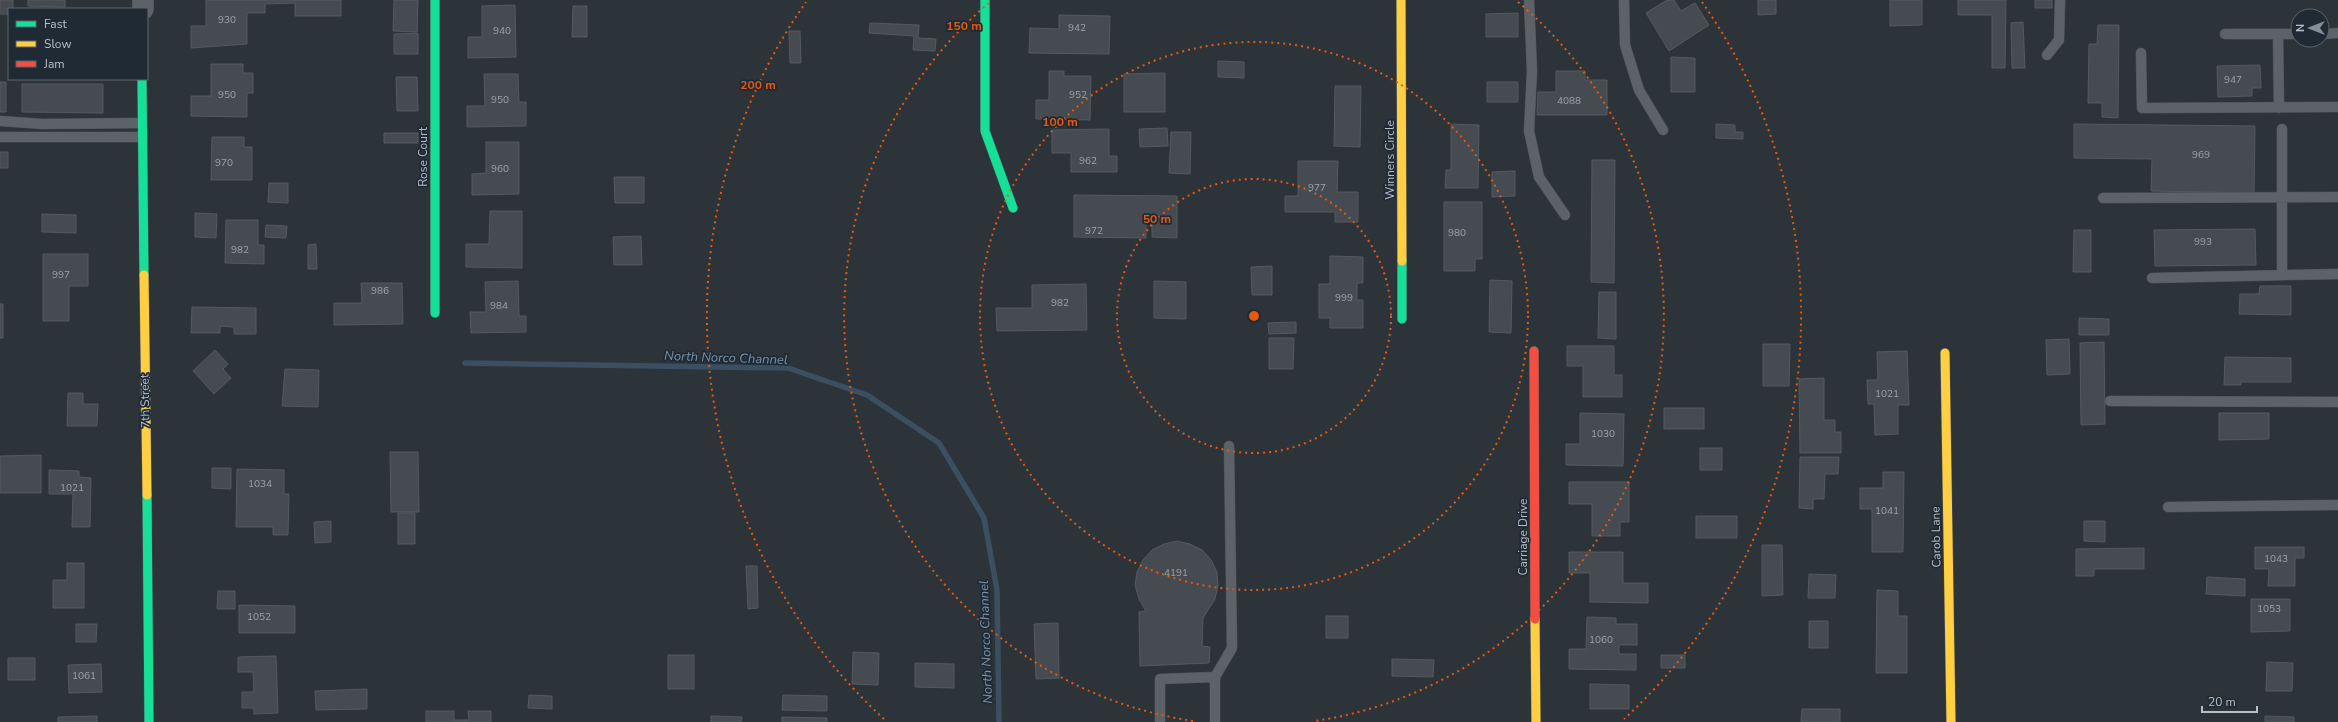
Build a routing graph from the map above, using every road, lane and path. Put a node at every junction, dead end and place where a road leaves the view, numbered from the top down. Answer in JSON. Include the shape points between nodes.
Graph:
{"nodes":[{"id":1,"x":434,"y":0,"type":"edge"},
{"id":2,"x":985,"y":0,"type":"edge"},
{"id":3,"x":1401,"y":0,"type":"edge"},
{"id":4,"x":1528,"y":0,"type":"edge"},
{"id":5,"x":1624,"y":0,"type":"edge"},
{"id":6,"x":2060,"y":0,"type":"edge"},
{"id":7,"x":2225,"y":34,"type":"dead end"},
{"id":8,"x":2278,"y":34,"type":"junction"},
{"id":9,"x":2290,"y":34,"type":"edge"},
{"id":10,"x":2141,"y":53,"type":"dead end"},
{"id":11,"x":2047,"y":55,"type":"dead end"},
{"id":12,"x":142,"y":80,"type":"edge"},
{"id":13,"x":2338,"y":107,"type":"edge"},
{"id":14,"x":2279,"y":108,"type":"junction"},
{"id":15,"x":0,"y":121,"type":"edge"},
{"id":16,"x":142,"y":123,"type":"junction"},
{"id":17,"x":2282,"y":129,"type":"dead end"},
{"id":18,"x":1663,"y":130,"type":"dead end"},
{"id":19,"x":0,"y":137,"type":"edge"},
{"id":20,"x":142,"y":137,"type":"junction"},
{"id":21,"x":2282,"y":197,"type":"junction"},
{"id":22,"x":2338,"y":197,"type":"edge"},
{"id":23,"x":2103,"y":198,"type":"dead end"},
{"id":24,"x":1013,"y":208,"type":"dead end"},
{"id":25,"x":1565,"y":215,"type":"dead end"},
{"id":26,"x":2282,"y":274,"type":"junction"},
{"id":27,"x":2338,"y":274,"type":"edge"},
{"id":28,"x":2152,"y":278,"type":"dead end"},
{"id":29,"x":435,"y":313,"type":"dead end"},
{"id":30,"x":1402,"y":319,"type":"dead end"},
{"id":31,"x":1534,"y":351,"type":"dead end"},
{"id":32,"x":1945,"y":353,"type":"dead end"},
{"id":33,"x":2110,"y":401,"type":"dead end"},
{"id":34,"x":2338,"y":402,"type":"edge"},
{"id":35,"x":1229,"y":446,"type":"dead end"},
{"id":36,"x":2338,"y":505,"type":"edge"},
{"id":37,"x":2168,"y":507,"type":"dead end"},
{"id":38,"x":1215,"y":677,"type":"junction"},
{"id":39,"x":149,"y":722,"type":"edge"},
{"id":40,"x":1160,"y":722,"type":"edge"},
{"id":41,"x":1215,"y":722,"type":"edge"},
{"id":42,"x":1536,"y":722,"type":"edge"},
{"id":43,"x":1951,"y":722,"type":"edge"}],
"edges":[{"from":1,"to":29,"type":"street","name":"Rose Court"},
{"from":2,"to":24,"type":"street","via":[[985,131]]},
{"from":3,"to":30,"type":"street","name":"Winners Circle"},
{"from":4,"to":25,"type":"lane","via":[[1532,71],[1530,131],[1540,177]]},
{"from":5,"to":18,"type":"lane","via":[[1625,45],[1639,90]]},
{"from":6,"to":11,"type":"lane","via":[[2059,40]]},
{"from":7,"to":8,"type":"lane"},
{"from":8,"to":9,"type":"lane"},
{"from":8,"to":14,"type":"lane"},
{"from":10,"to":14,"type":"lane","via":[[2142,108]]},
{"from":12,"to":16,"type":"street","name":"7th Street"},
{"from":13,"to":14,"type":"lane"},
{"from":15,"to":16,"type":"lane","via":[[43,124]]},
{"from":16,"to":20,"type":"street","name":"7th Street"},
{"from":17,"to":21,"type":"lane"},
{"from":19,"to":20,"type":"lane"},
{"from":20,"to":39,"type":"street","name":"7th Street"},
{"from":21,"to":22,"type":"lane"},
{"from":21,"to":23,"type":"lane"},
{"from":21,"to":26,"type":"lane"},
{"from":26,"to":27,"type":"lane"},
{"from":26,"to":28,"type":"lane"},
{"from":31,"to":42,"type":"street","name":"Carriage Drive"},
{"from":32,"to":43,"type":"street","name":"Carob Lane"},
{"from":33,"to":34,"type":"lane"},
{"from":35,"to":38,"type":"lane","via":[[1232,648]]},
{"from":36,"to":37,"type":"lane"},
{"from":38,"to":40,"type":"lane","via":[[1160,679]]},
{"from":38,"to":41,"type":"lane"}]}
